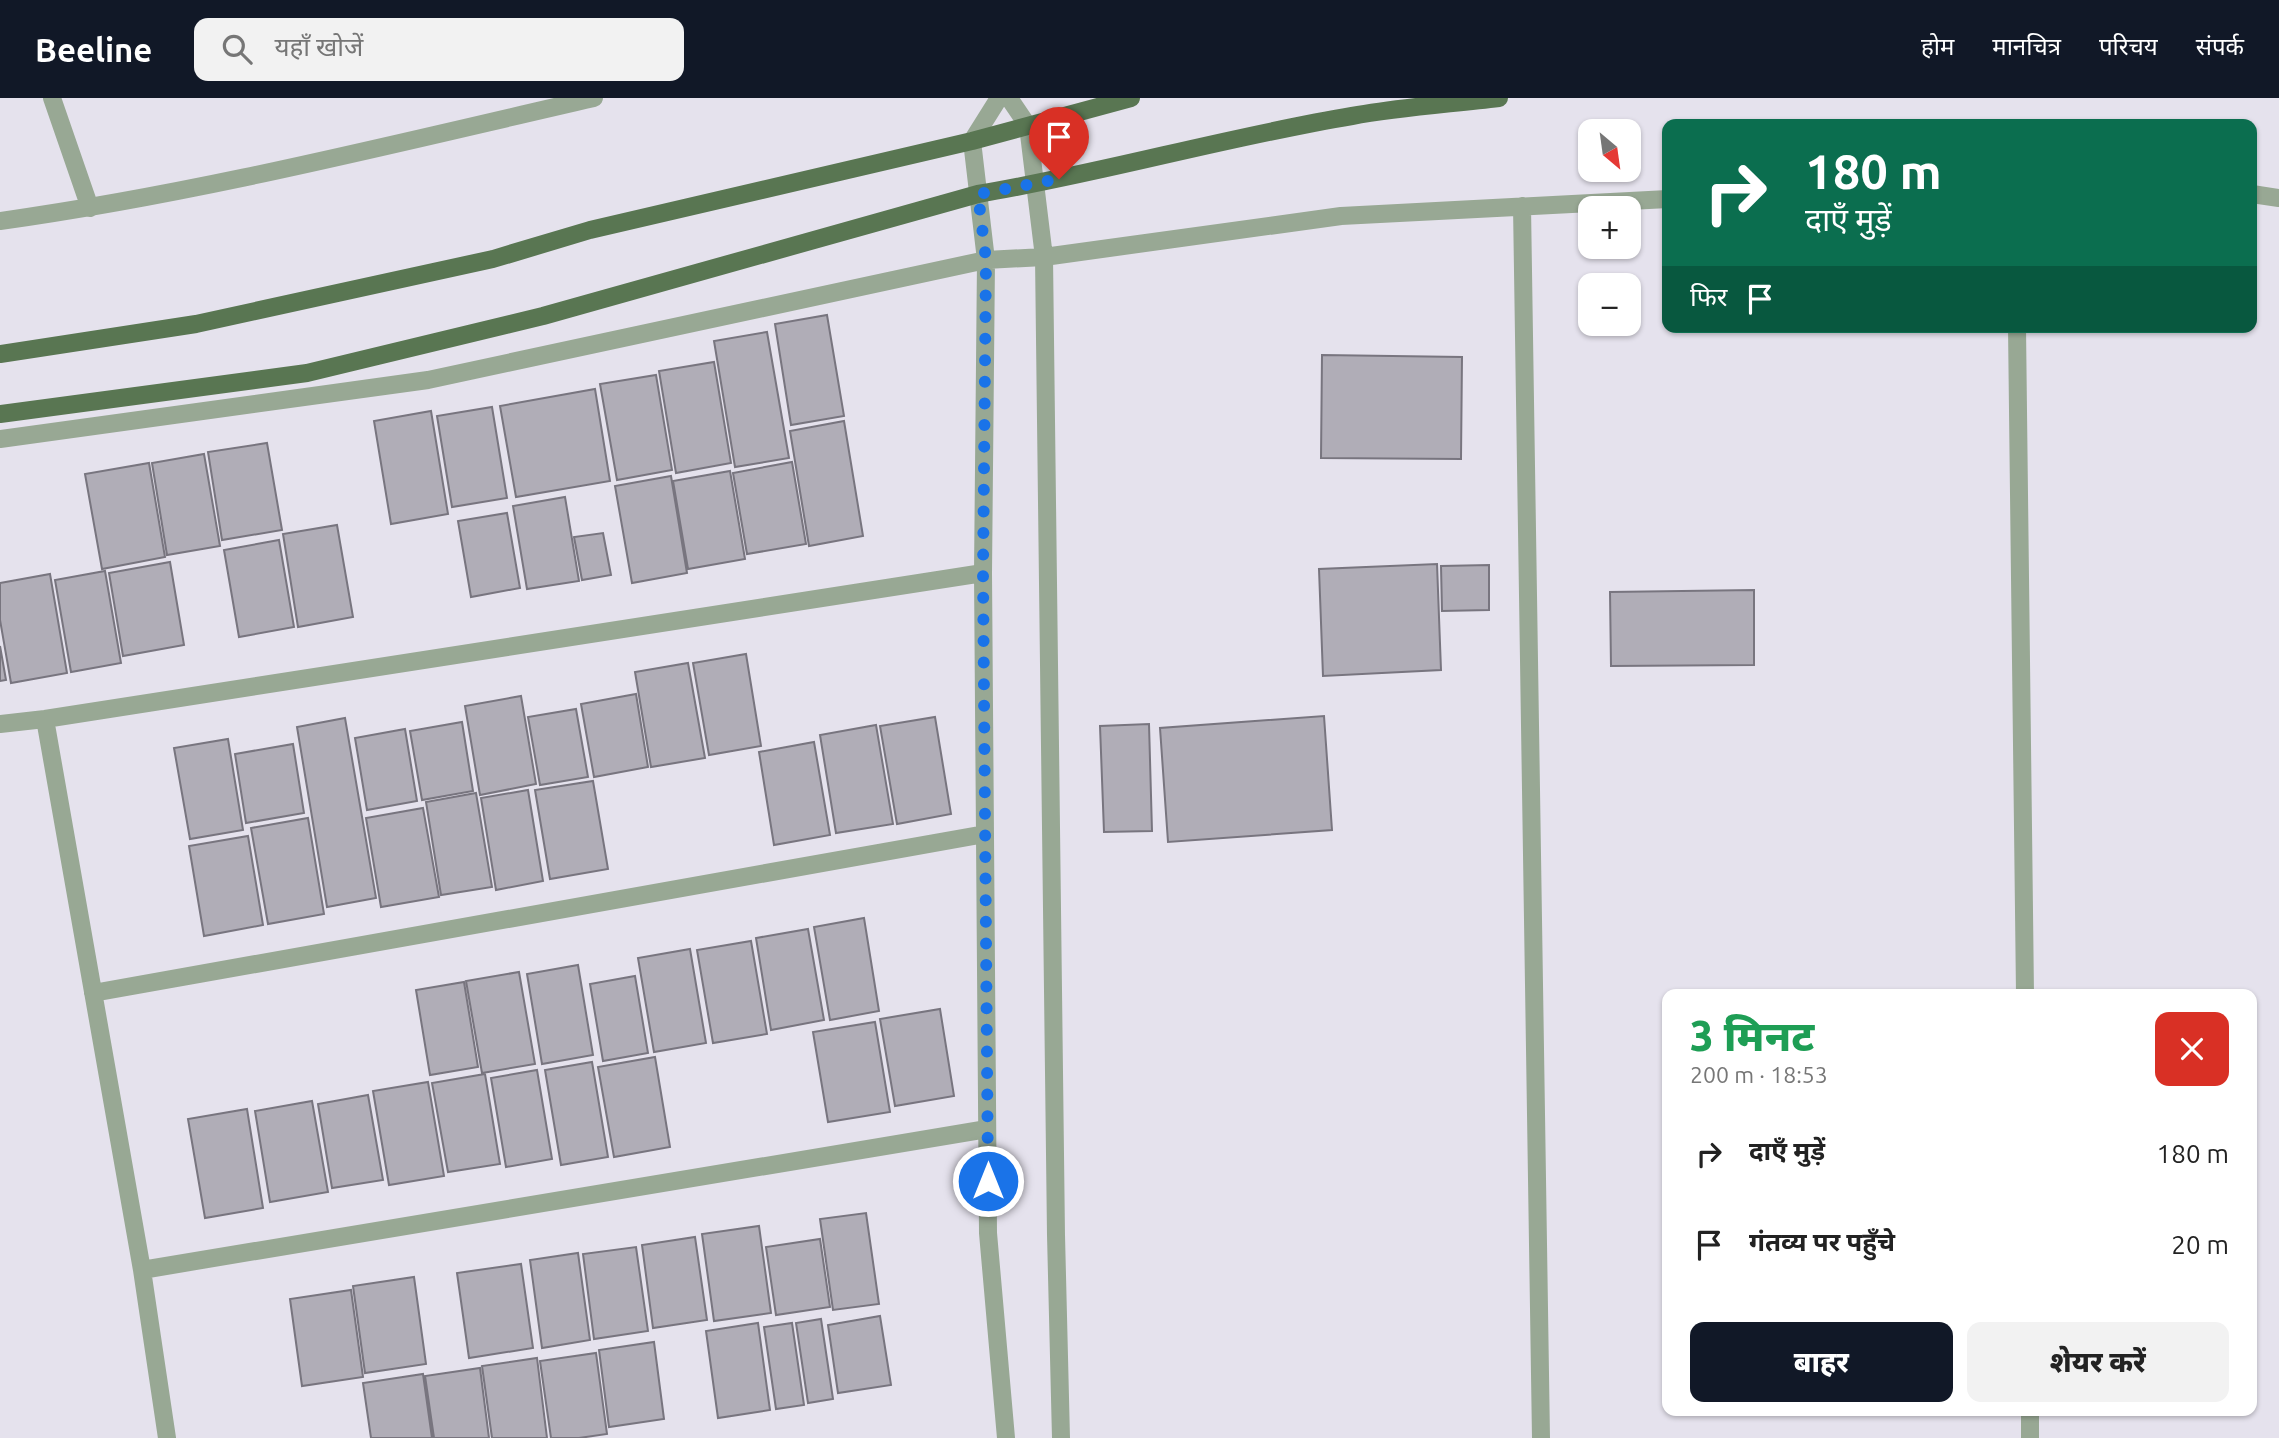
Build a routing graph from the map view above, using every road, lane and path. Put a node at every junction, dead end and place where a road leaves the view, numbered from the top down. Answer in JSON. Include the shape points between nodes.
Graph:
{"nodes":[{"id":1,"x":52,"y":98,"type":"edge"},
{"id":2,"x":594,"y":98,"type":"edge"},
{"id":3,"x":999,"y":98,"type":"edge"},
{"id":4,"x":1009,"y":98,"type":"edge"},
{"id":5,"x":1131,"y":98,"type":"edge"},
{"id":6,"x":1499,"y":98,"type":"edge"},
{"id":7,"x":1028,"y":126,"type":"junction"},
{"id":8,"x":972,"y":141,"type":"junction"},
{"id":9,"x":1033,"y":185,"type":"junction"},
{"id":10,"x":978,"y":194,"type":"junction"},
{"id":11,"x":2257,"y":195,"type":"edge"},
{"id":12,"x":2279,"y":198,"type":"edge"},
{"id":13,"x":1662,"y":199,"type":"edge"},
{"id":14,"x":1522,"y":206,"type":"junction"},
{"id":15,"x":90,"y":208,"type":"junction"},
{"id":16,"x":0,"y":221,"type":"edge"},
{"id":17,"x":1044,"y":257,"type":"junction"},
{"id":18,"x":986,"y":260,"type":"junction"},
{"id":19,"x":2017,"y":333,"type":"edge"},
{"id":20,"x":0,"y":354,"type":"edge"},
{"id":21,"x":0,"y":414,"type":"edge"},
{"id":22,"x":0,"y":439,"type":"edge"},
{"id":23,"x":983,"y":573,"type":"junction"},
{"id":24,"x":45,"y":719,"type":"junction"},
{"id":25,"x":0,"y":724,"type":"edge"},
{"id":26,"x":985,"y":834,"type":"junction"},
{"id":27,"x":2025,"y":989,"type":"edge"},
{"id":28,"x":93,"y":992,"type":"junction"},
{"id":29,"x":987,"y":1129,"type":"junction"},
{"id":30,"x":142,"y":1270,"type":"junction"},
{"id":31,"x":2030,"y":1416,"type":"edge"},
{"id":32,"x":167,"y":1438,"type":"edge"},
{"id":33,"x":1006,"y":1438,"type":"edge"},
{"id":34,"x":1061,"y":1438,"type":"edge"},
{"id":35,"x":1541,"y":1438,"type":"edge"},
{"id":36,"x":2030,"y":1438,"type":"edge"}],
"edges":[{"from":1,"to":15,"type":"street"},
{"from":2,"to":15,"type":"street"},
{"from":3,"to":8,"type":"street"},
{"from":4,"to":7,"type":"street"},
{"from":5,"to":7,"type":"main road"},
{"from":6,"to":9,"type":"main road","via":[[1353,116]]},
{"from":7,"to":8,"type":"main road"},
{"from":7,"to":9,"type":"street"},
{"from":8,"to":10,"type":"street"},
{"from":8,"to":20,"type":"main road","via":[[590,230],[493,259],[196,324]]},
{"from":9,"to":10,"type":"main road"},
{"from":9,"to":17,"type":"street"},
{"from":10,"to":18,"type":"street"},
{"from":10,"to":21,"type":"main road","via":[[543,316],[307,373]]},
{"from":11,"to":12,"type":"street"},
{"from":13,"to":14,"type":"street"},
{"from":14,"to":17,"type":"street","via":[[1341,216]]},
{"from":14,"to":35,"type":"street"},
{"from":15,"to":16,"type":"street"},
{"from":17,"to":18,"type":"street"},
{"from":17,"to":34,"type":"street"},
{"from":18,"to":22,"type":"street","via":[[428,380]]},
{"from":18,"to":23,"type":"street"},
{"from":19,"to":27,"type":"street"},
{"from":23,"to":24,"type":"street"},
{"from":23,"to":26,"type":"street"},
{"from":24,"to":25,"type":"street"},
{"from":24,"to":28,"type":"street"},
{"from":26,"to":28,"type":"street"},
{"from":26,"to":29,"type":"street"},
{"from":28,"to":30,"type":"street"},
{"from":29,"to":30,"type":"street"},
{"from":29,"to":33,"type":"street","via":[[988,1233]]},
{"from":30,"to":32,"type":"street"},
{"from":31,"to":36,"type":"street"}]}
